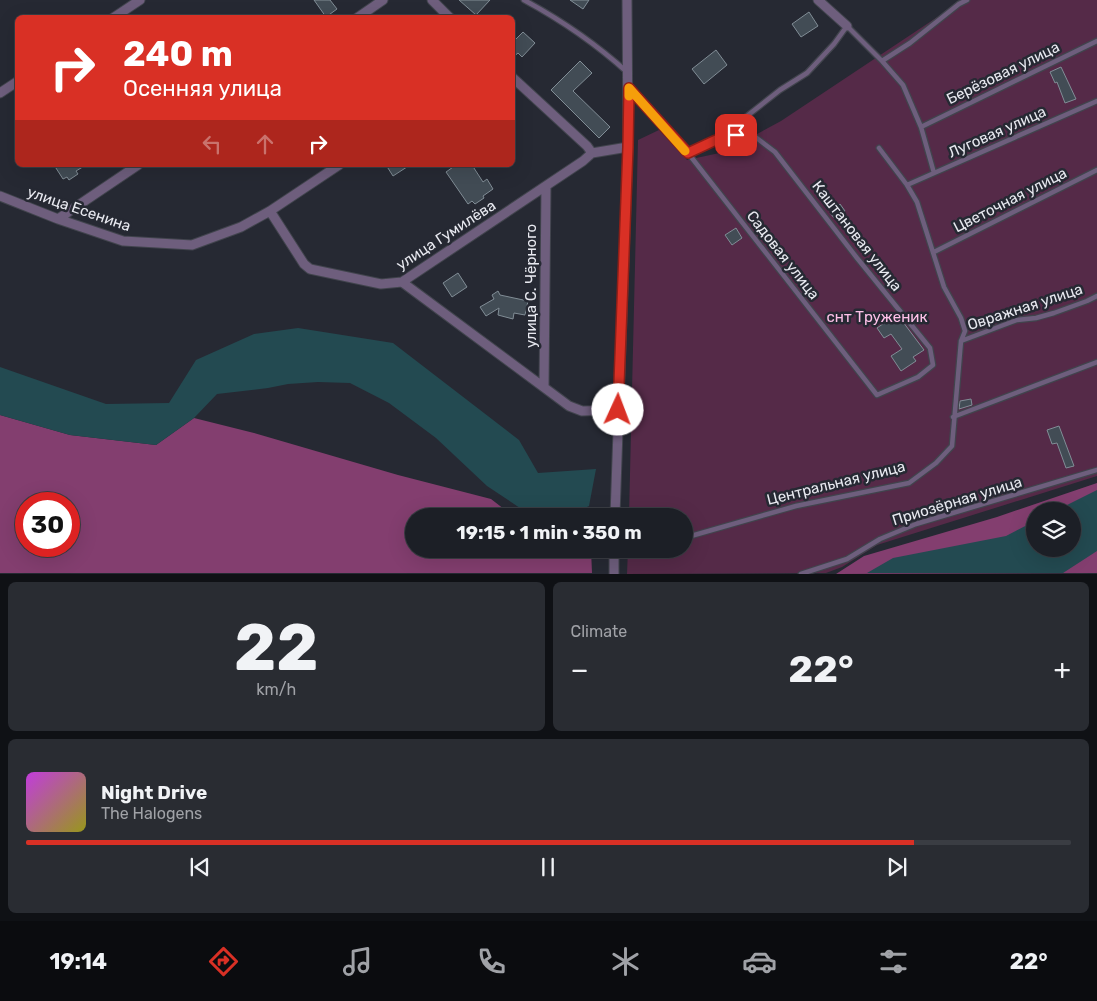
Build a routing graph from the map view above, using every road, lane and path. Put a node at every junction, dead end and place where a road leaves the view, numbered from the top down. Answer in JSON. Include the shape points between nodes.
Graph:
{"nodes":[{"id":1,"x":140,"y":0,"type":"edge"},
{"id":2,"x":383,"y":0,"type":"edge"},
{"id":3,"x":432,"y":0,"type":"edge"},
{"id":4,"x":524,"y":0,"type":"edge"},
{"id":5,"x":628,"y":0,"type":"edge"},
{"id":6,"x":818,"y":0,"type":"edge"},
{"id":7,"x":967,"y":0,"type":"edge"},
{"id":8,"x":118,"y":15,"type":"edge"},
{"id":9,"x":361,"y":15,"type":"edge"},
{"id":10,"x":447,"y":15,"type":"edge"},
{"id":11,"x":847,"y":26,"type":"junction"},
{"id":12,"x":1097,"y":41,"type":"edge"},
{"id":13,"x":882,"y":61,"type":"junction"},
{"id":14,"x":628,"y":72,"type":"junction"},
{"id":15,"x":515,"y":80,"type":"edge"},
{"id":16,"x":15,"y":83,"type":"edge"},
{"id":17,"x":629,"y":88,"type":"junction"},
{"id":18,"x":0,"y":93,"type":"edge"},
{"id":19,"x":1097,"y":101,"type":"edge"},
{"id":20,"x":921,"y":127,"type":"junction"},
{"id":21,"x":716,"y":140,"type":"junction"},
{"id":22,"x":628,"y":147,"type":"junction"},
{"id":23,"x":879,"y":148,"type":"dead end"},
{"id":24,"x":592,"y":153,"type":"junction"},
{"id":25,"x":688,"y":153,"type":"junction"},
{"id":26,"x":135,"y":167,"type":"edge"},
{"id":27,"x":336,"y":167,"type":"edge"},
{"id":28,"x":1097,"y":170,"type":"edge"},
{"id":29,"x":934,"y":173,"type":"junction"},
{"id":30,"x":907,"y":185,"type":"junction"},
{"id":31,"x":546,"y":186,"type":"junction"},
{"id":32,"x":0,"y":196,"type":"edge"},
{"id":33,"x":270,"y":211,"type":"junction"},
{"id":34,"x":58,"y":219,"type":"junction"},
{"id":35,"x":934,"y":252,"type":"junction"},
{"id":36,"x":402,"y":282,"type":"junction"},
{"id":37,"x":1097,"y":296,"type":"edge"},
{"id":38,"x":961,"y":341,"type":"junction"},
{"id":39,"x":1097,"y":362,"type":"edge"},
{"id":40,"x":544,"y":387,"type":"junction"},
{"id":41,"x":877,"y":395,"type":"joint"},
{"id":42,"x":618,"y":410,"type":"junction"},
{"id":43,"x":954,"y":417,"type":"junction"},
{"id":44,"x":1097,"y":470,"type":"edge"},
{"id":45,"x":615,"y":508,"type":"edge"},
{"id":46,"x":693,"y":535,"type":"edge"},
{"id":47,"x":614,"y":558,"type":"edge"},
{"id":48,"x":614,"y":574,"type":"edge"},
{"id":49,"x":801,"y":574,"type":"edge"}],
"edges":[{"from":1,"to":8,"type":"street"},
{"from":2,"to":9,"type":"street"},
{"from":3,"to":10,"type":"street"},
{"from":4,"to":14,"type":"lane","via":[[558,19]]},
{"from":5,"to":14,"type":"street"},
{"from":6,"to":11,"type":"street"},
{"from":7,"to":13,"type":"lane"},
{"from":11,"to":13,"type":"lane"},
{"from":11,"to":21,"type":"lane","via":[[807,73]]},
{"from":12,"to":20,"type":"lane","name":"Берёзовая улица"},
{"from":13,"to":20,"type":"lane","via":[[903,85]]},
{"from":14,"to":17,"type":"street"},
{"from":15,"to":24,"type":"street"},
{"from":16,"to":18,"type":"street"},
{"from":17,"to":22,"type":"street"},
{"from":17,"to":25,"type":"lane","name":"Садовая улица"},
{"from":19,"to":29,"type":"lane","name":"Луговая улица"},
{"from":20,"to":29,"type":"lane"},
{"from":21,"to":25,"type":"lane","name":"Каштановая улица"},
{"from":21,"to":41,"type":"lane","name":"Каштановая улица","via":[[736,135],[754,136],[775,152],[930,348],[933,365],[918,377]]},
{"from":22,"to":24,"type":"street"},
{"from":22,"to":42,"type":"street"},
{"from":23,"to":30,"type":"lane","name":"Центральная улица"},
{"from":24,"to":31,"type":"street","name":"улица Гумилёва"},
{"from":25,"to":41,"type":"lane","name":"Садовая улица"},
{"from":26,"to":34,"type":"street"},
{"from":27,"to":33,"type":"street","name":"улица Есенина"},
{"from":28,"to":35,"type":"lane","name":"Цветочная улица"},
{"from":29,"to":30,"type":"lane","name":"Луговая улица"},
{"from":30,"to":35,"type":"lane","name":"Центральная улица","via":[[917,202]]},
{"from":31,"to":36,"type":"street","name":"улица Гумилёва"},
{"from":31,"to":40,"type":"street","name":"улица С. Чёрного"},
{"from":32,"to":34,"type":"street","name":"улица Есенина"},
{"from":33,"to":34,"type":"street","name":"улица Есенина","via":[[241,228],[192,245],[123,241]]},
{"from":33,"to":36,"type":"street","name":"улица Гумилёва","via":[[310,270],[381,284]]},
{"from":35,"to":38,"type":"lane","name":"Центральная улица","via":[[944,287],[965,331]]},
{"from":36,"to":40,"type":"street"},
{"from":37,"to":38,"type":"lane","name":"Овражная улица"},
{"from":38,"to":43,"type":"lane","name":"Центральная улица"},
{"from":39,"to":43,"type":"lane"},
{"from":40,"to":42,"type":"street","via":[[569,406],[582,411]]},
{"from":42,"to":45,"type":"street"},
{"from":43,"to":46,"type":"lane","name":"Центральная улица","via":[[952,446],[909,483],[796,506]]},
{"from":44,"to":49,"type":"lane","name":"Приозёрная улица","via":[[916,524],[880,539],[848,560]]},
{"from":47,"to":48,"type":"street"}]}
